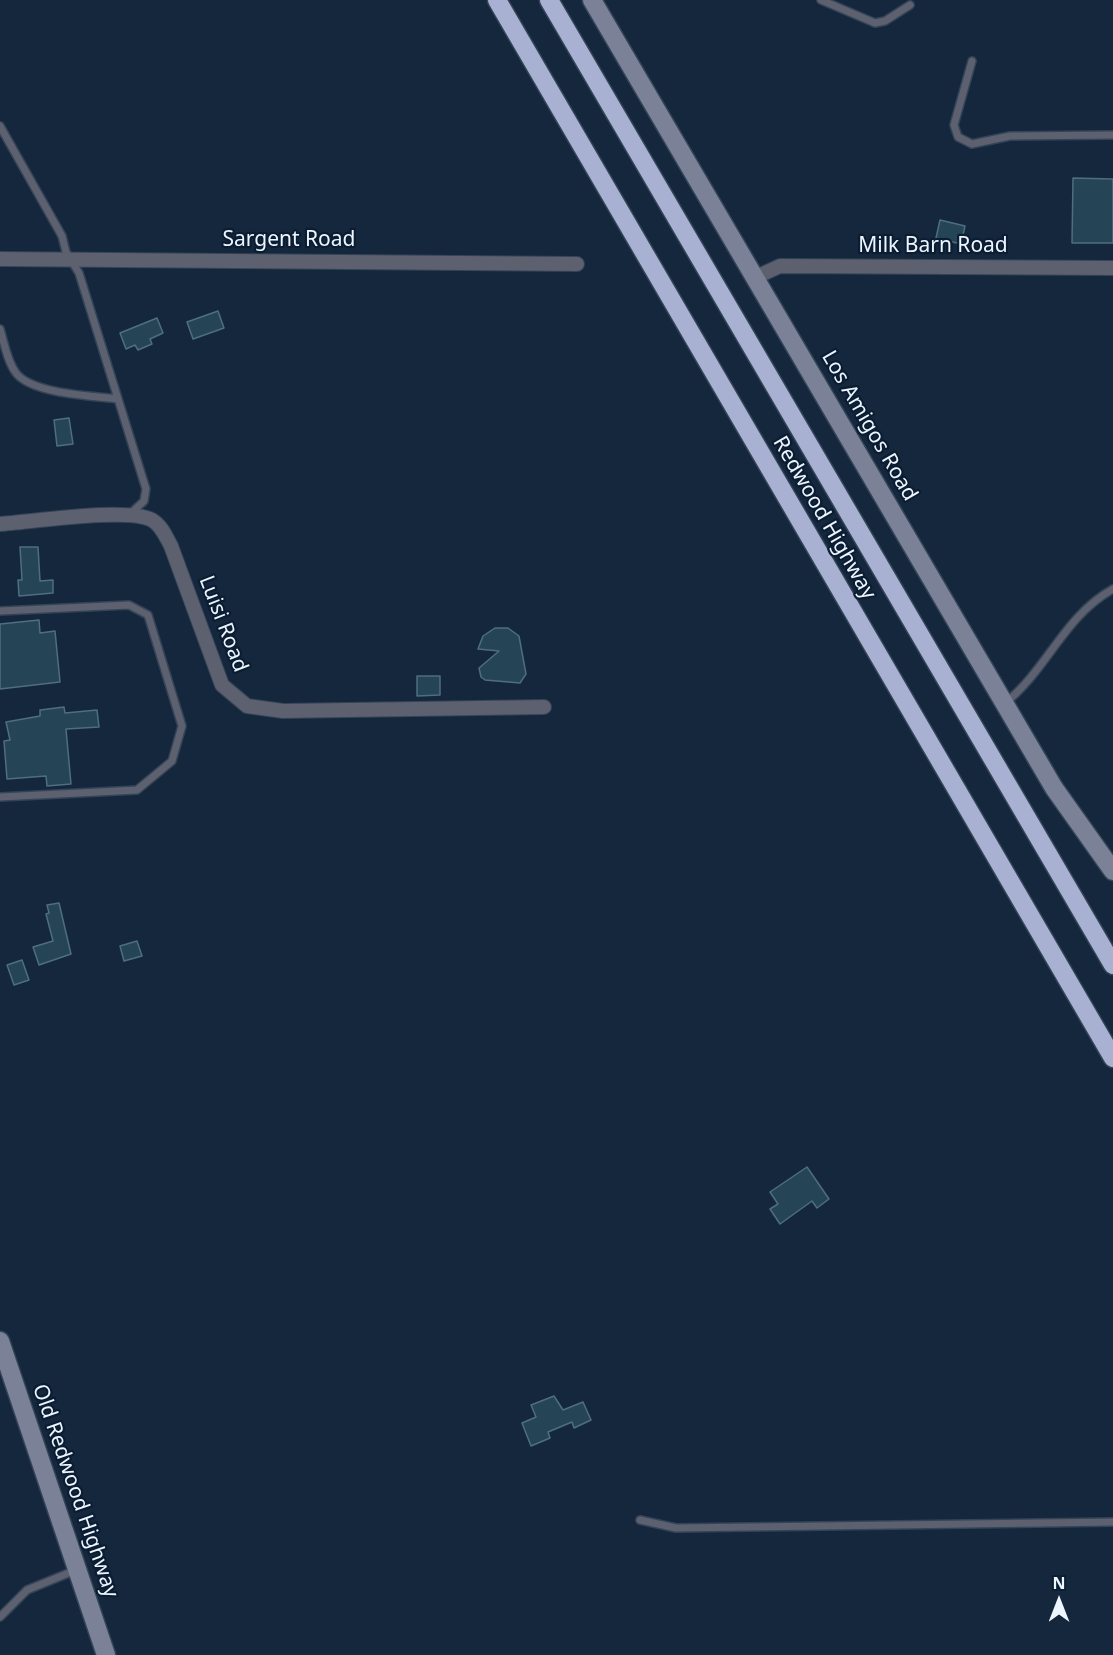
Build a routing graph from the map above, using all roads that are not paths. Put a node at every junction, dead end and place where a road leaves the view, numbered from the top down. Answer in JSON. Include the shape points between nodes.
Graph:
{"nodes":[{"id":1,"x":496,"y":0,"type":"edge"},
{"id":2,"x":549,"y":0,"type":"edge"},
{"id":3,"x":592,"y":0,"type":"edge"},
{"id":4,"x":821,"y":0,"type":"edge"},
{"id":5,"x":910,"y":5,"type":"dead end"},
{"id":6,"x":972,"y":61,"type":"dead end"},
{"id":7,"x":0,"y":126,"type":"edge"},
{"id":8,"x":1113,"y":135,"type":"edge"},
{"id":9,"x":0,"y":259,"type":"edge"},
{"id":10,"x":70,"y":259,"type":"junction"},
{"id":11,"x":577,"y":264,"type":"dead end"},
{"id":12,"x":1113,"y":267,"type":"edge"},
{"id":13,"x":756,"y":277,"type":"junction"},
{"id":14,"x":0,"y":329,"type":"edge"},
{"id":15,"x":118,"y":399,"type":"junction"},
{"id":16,"x":130,"y":514,"type":"junction"},
{"id":17,"x":0,"y":524,"type":"edge"},
{"id":18,"x":1113,"y":589,"type":"edge"},
{"id":19,"x":0,"y":611,"type":"edge"},
{"id":20,"x":1005,"y":703,"type":"junction"},
{"id":21,"x":544,"y":708,"type":"dead end"},
{"id":22,"x":0,"y":797,"type":"edge"},
{"id":23,"x":1113,"y":871,"type":"edge"},
{"id":24,"x":1113,"y":965,"type":"edge"},
{"id":25,"x":1113,"y":1058,"type":"edge"},
{"id":26,"x":0,"y":1341,"type":"edge"},
{"id":27,"x":5,"y":1369,"type":"edge"},
{"id":28,"x":640,"y":1520,"type":"dead end"},
{"id":29,"x":1113,"y":1522,"type":"edge"},
{"id":30,"x":78,"y":1569,"type":"junction"},
{"id":31,"x":0,"y":1617,"type":"edge"},
{"id":32,"x":106,"y":1655,"type":"edge"}],
"edges":[{"from":1,"to":25,"type":"highway","name":"Redwood Highway"},
{"from":2,"to":24,"type":"highway","name":"Redwood Highway"},
{"from":3,"to":13,"type":"street","name":"Los Amigos Road"},
{"from":4,"to":5,"type":"lane","via":[[875,23]]},
{"from":6,"to":8,"type":"lane","via":[[954,124],[958,137],[972,144],[1010,136]]},
{"from":7,"to":10,"type":"lane","via":[[62,236]]},
{"from":9,"to":10,"type":"street","name":"Sargent Road"},
{"from":10,"to":11,"type":"street","name":"Sargent Road"},
{"from":10,"to":15,"type":"lane","via":[[79,273]]},
{"from":12,"to":13,"type":"street","name":"Milk Barn Road","via":[[780,266]]},
{"from":13,"to":20,"type":"street","name":"Los Amigos Road"},
{"from":14,"to":15,"type":"lane","via":[[12,367],[20,378],[67,393]]},
{"from":15,"to":16,"type":"lane","via":[[146,489],[144,501]]},
{"from":16,"to":17,"type":"street","name":"Luisi Road"},
{"from":16,"to":21,"type":"street","name":"Luisi Road","via":[[160,527],[171,546],[222,686],[247,706],[283,711]]},
{"from":18,"to":20,"type":"lane","via":[[1077,616],[1026,685]]},
{"from":19,"to":22,"type":"lane","via":[[129,605],[148,615],[182,726],[172,761],[137,790]]},
{"from":20,"to":23,"type":"street","name":"Los Amigos Road","via":[[1054,788]]},
{"from":26,"to":27,"type":"street","name":"Old Redwood Highway"},
{"from":27,"to":30,"type":"street","name":"Old Redwood Highway"},
{"from":28,"to":29,"type":"lane","via":[[676,1528]]},
{"from":30,"to":31,"type":"lane","via":[[27,1590]]},
{"from":30,"to":32,"type":"street","name":"Old Redwood Highway"}]}
